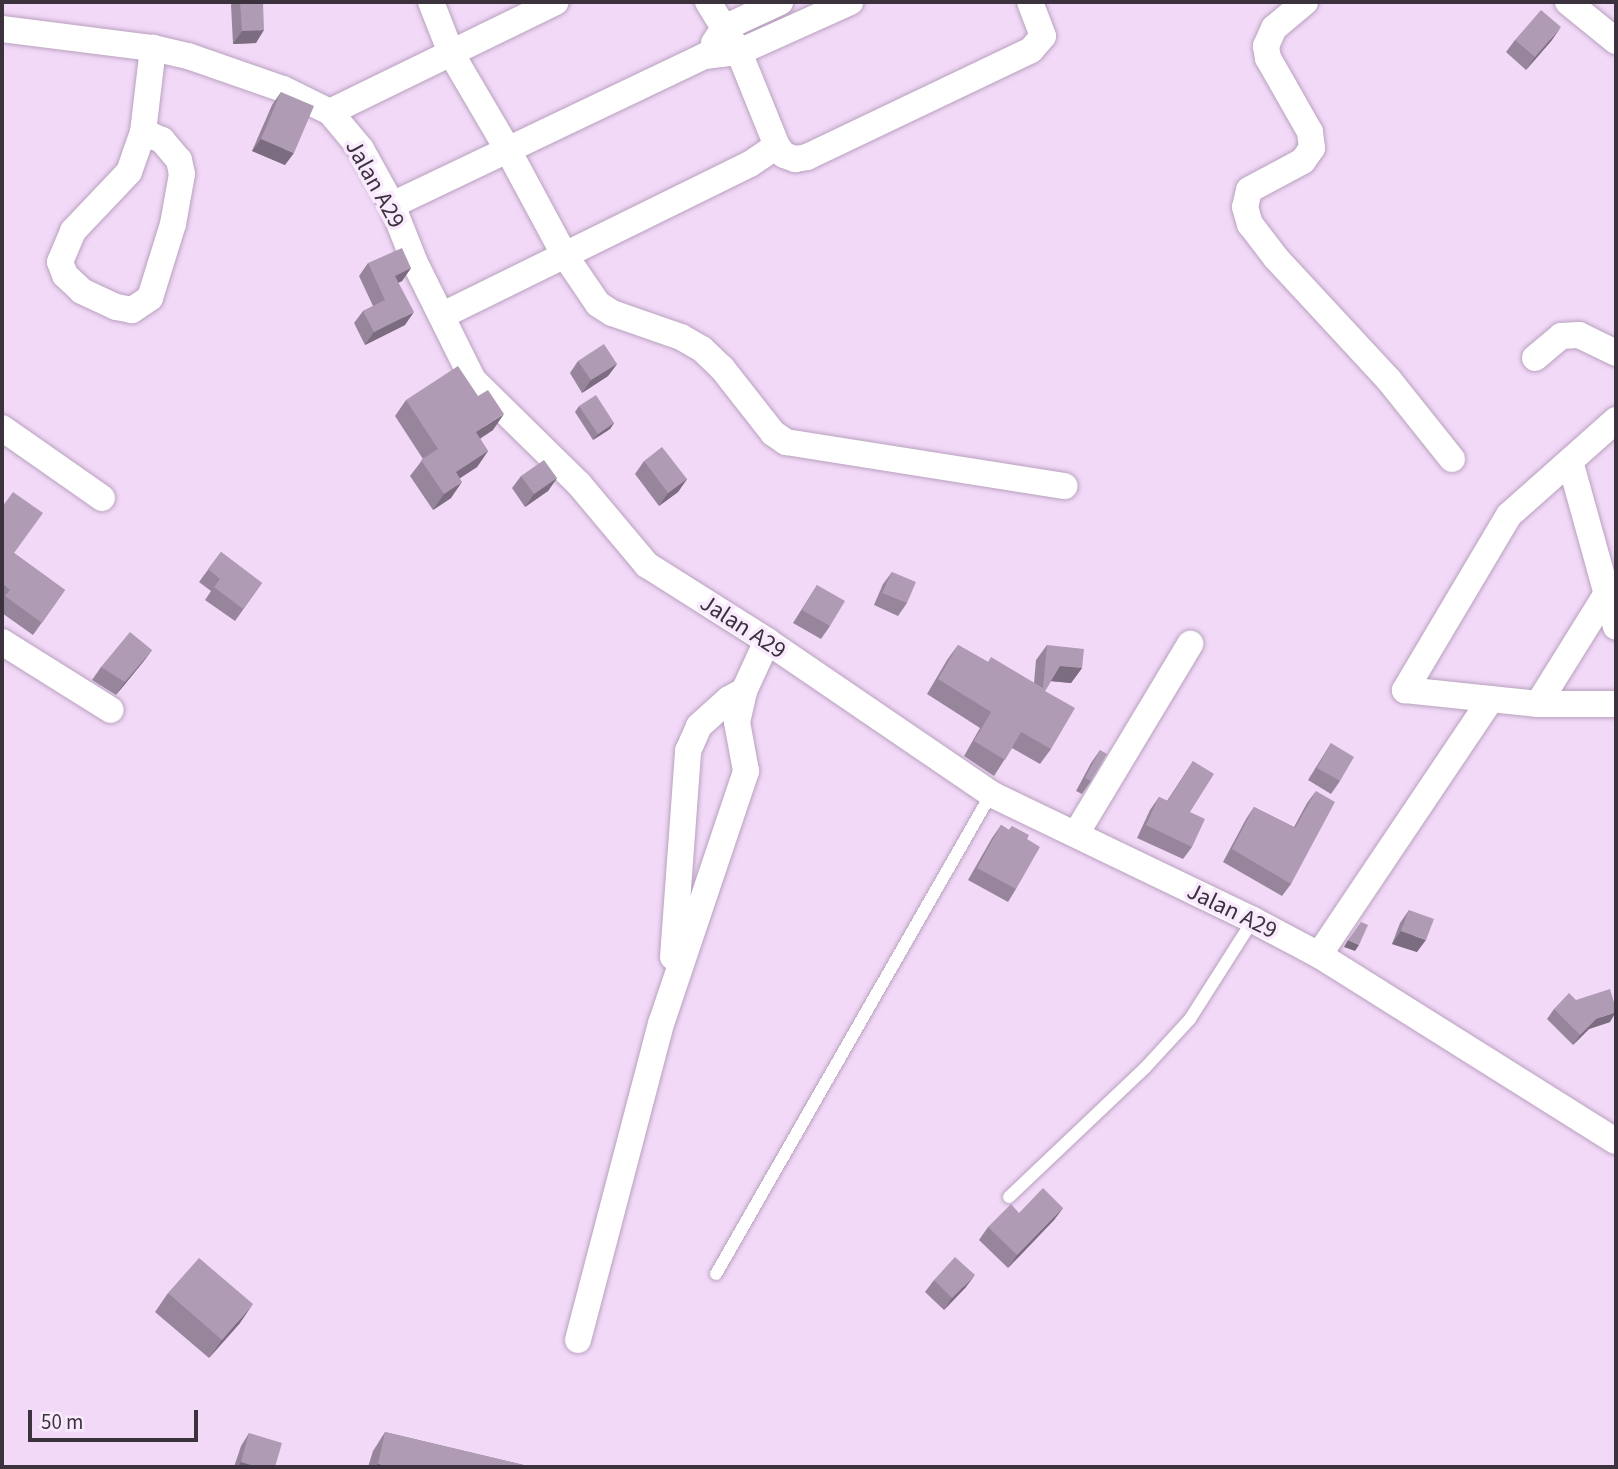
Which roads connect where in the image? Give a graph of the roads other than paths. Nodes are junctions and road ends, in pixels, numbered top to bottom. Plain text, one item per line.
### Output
1 (431, 2) edge
2 (555, 2) edge
3 (708, 2) edge
4 (780, 2) edge
5 (850, 2) edge
6 (1030, 2) edge
7 (1305, 2) edge
8 (1568, 2) edge
9 (724, 28) junction
10 (2, 29) edge
11 (1616, 41) edge
12 (153, 48) junction
13 (739, 52) junction
14 (452, 53) junction
15 (705, 56) junction
16 (330, 112) junction
17 (143, 132) junction
18 (777, 146) junction
19 (509, 152) junction
20 (392, 205) junction
21 (564, 254) junction
22 (443, 315) junction
23 (1616, 352) edge
24 (1535, 358) dead end
25 (1616, 420) edge
26 (2, 428) edge
27 (1452, 459) dead end
28 (1570, 461) junction
29 (1065, 486) dead end
30 (102, 498) dead end
31 (1607, 593) junction
32 (1616, 627) edge
33 (766, 641) junction
34 (2, 642) edge
35 (1190, 644) dead end
36 (744, 691) junction
37 (1491, 699) junction
38 (1538, 704) junction
39 (1616, 704) edge
40 (111, 710) dead end
41 (991, 794) junction
42 (1076, 834) junction
43 (1253, 920) junction
44 (1319, 955) junction
45 (671, 994) junction
46 (1616, 1141) edge
47 (1009, 1197) dead end
48 (716, 1274) dead end
49 (578, 1340) dead end

1 - 14 street
2 - 14 street
3 - 9 street
4 - 9 street
5 - 13 street
6 - 18 street
7 - 27 street
8 - 11 street
9 - 13 street
9 - 15 street
10 - 12 street, Jalan A29
12 - 16 street, Jalan A29
12 - 17 street
13 - 15 street
13 - 18 street
14 - 16 street
14 - 19 street
15 - 19 street
16 - 20 street, Jalan A29
17 - 17 street
18 - 21 street
19 - 20 street
19 - 21 street
20 - 22 street, Jalan A29
21 - 22 street
21 - 29 street
22 - 33 street, Jalan A29
23 - 24 street
25 - 28 street
26 - 30 street
28 - 31 street
28 - 37 street
31 - 32 street
31 - 38 street
33 - 36 street
33 - 41 street, Jalan A29
34 - 40 street
35 - 42 street
36 - 45 street
36 - 45 street
37 - 38 street
37 - 44 street
38 - 39 street
41 - 42 street, Jalan A29
41 - 48 lane
42 - 43 street, Jalan A29
43 - 44 street, Jalan A29
43 - 47 lane
44 - 46 street, Jalan A29
45 - 49 street

